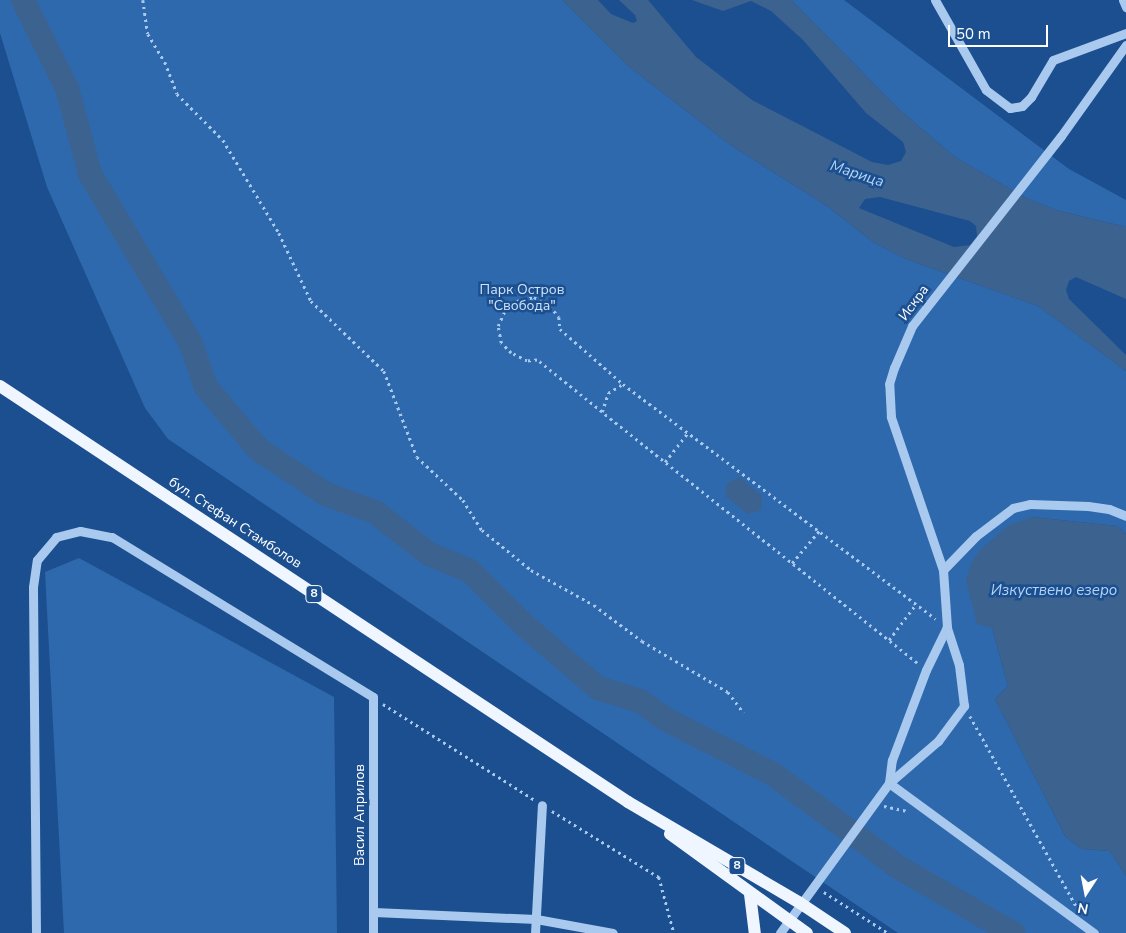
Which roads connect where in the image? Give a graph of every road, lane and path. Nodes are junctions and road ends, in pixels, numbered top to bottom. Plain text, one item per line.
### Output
1 (142, 0) edge
2 (935, 0) edge
3 (1123, 0) edge
4 (1126, 7) edge
5 (1126, 33) edge
6 (1126, 45) edge
7 (623, 384) junction
8 (0, 386) edge
9 (602, 412) junction
10 (688, 433) junction
11 (665, 462) junction
12 (1126, 516) edge
13 (819, 531) junction
14 (792, 563) junction
15 (943, 570) junction
16 (916, 604) junction
17 (947, 627) junction
18 (888, 640) junction
19 (926, 670) junction
20 (964, 706) junction
21 (744, 713) dead end
22 (889, 783) junction
23 (628, 802) junction
24 (873, 804) junction
25 (542, 805) dead end
26 (936, 818) junction
27 (813, 885) junction
28 (750, 894) junction
29 (800, 903) junction
30 (374, 912) junction
31 (536, 919) junction
32 (788, 921) junction
33 (1091, 931) edge
34 (36, 933) edge
35 (373, 933) edge
36 (535, 933) edge
37 (613, 933) edge
38 (755, 933) edge
39 (780, 933) edge
40 (807, 933) edge
41 (844, 933) edge
42 (888, 933) edge

1 - 21 path
2 - 5 street
3 - 4 street
6 - 15 street, Искра
7 - 9 path
7 - 9 path
7 - 10 path
8 - 23 main road, бул. Стефан Стамболов / 8
9 - 11 path
10 - 11 path
10 - 13 path
11 - 14 path
12 - 15 street
13 - 14 path
13 - 16 path
14 - 18 path
15 - 17 street, Искра
16 - 17 path
16 - 18 path
17 - 19 street
17 - 20 street, Искра
18 - 19 path
19 - 22 street
20 - 22 street
20 - 33 path
22 - 24 street
22 - 26 street
23 - 28 main road, бул. Стефан Стамболов / 8
23 - 29 main road, бул. Стефан Стамболов / 8
24 - 26 path
24 - 27 street
25 - 31 street
26 - 33 street
27 - 29 street
27 - 42 path
28 - 32 main road, бул. Стефан Стамболов / 8
28 - 38 main road
29 - 32 street
29 - 41 main road, бул. Стефан Стамболов / 8
30 - 31 street
30 - 34 street, Васил Априлов
30 - 35 street, Васил Априлов
31 - 36 street
31 - 37 street
32 - 39 street
32 - 40 main road, бул. Стефан Стамболов / 8

